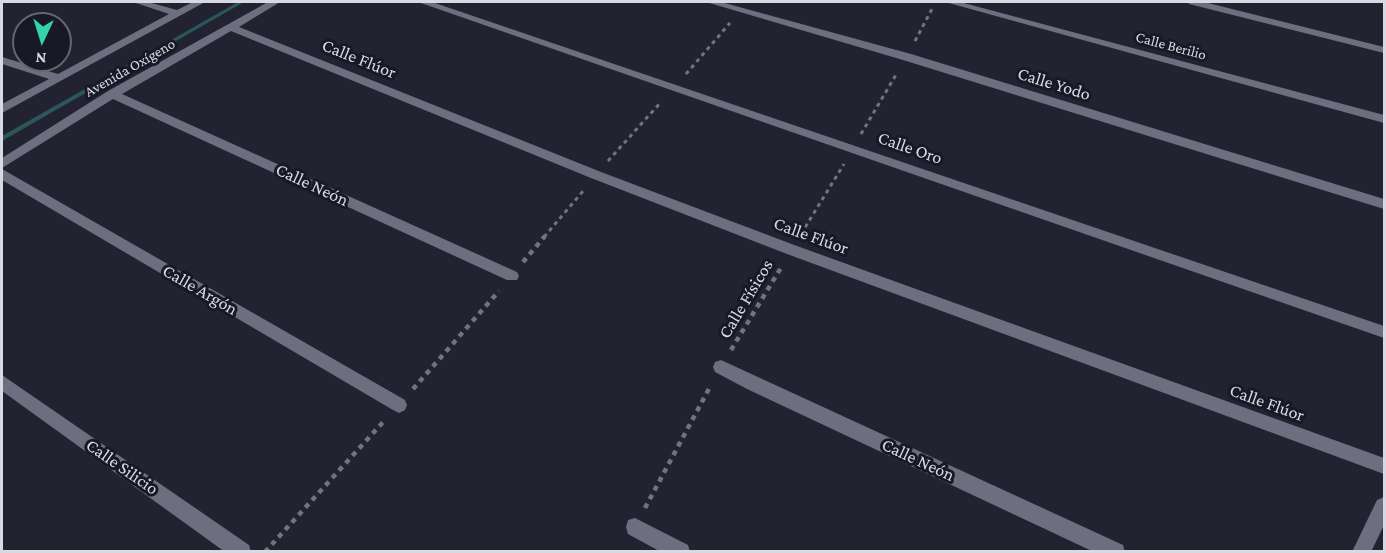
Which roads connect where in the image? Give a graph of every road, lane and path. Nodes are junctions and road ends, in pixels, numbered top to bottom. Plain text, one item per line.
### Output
1 (138, 2) edge
2 (200, 2) edge
3 (275, 2) edge
4 (423, 2) edge
5 (711, 2) edge
6 (936, 2) edge
7 (950, 2) edge
8 (1193, 2) edge
9 (177, 13) junction
10 (230, 27) junction
11 (1384, 50) edge
12 (907, 57) junction
13 (2, 60) edge
14 (57, 78) junction
15 (112, 94) junction
16 (2, 109) edge
17 (1384, 119) edge
18 (853, 148) junction
19 (2, 164) edge
20 (2, 174) edge
21 (1384, 204) edge
22 (792, 250) junction
23 (512, 276) dead end
24 (1384, 332) edge
25 (721, 367) junction
26 (2, 382) edge
27 (399, 405) dead end
28 (1384, 466) edge
29 (1384, 506) edge
30 (635, 527) joint
31 (242, 552) edge
32 (681, 552) edge
33 (1116, 552) edge
34 (1361, 552) edge

1 - 9 street
2 - 9 street, Avenida Oxígeno
3 - 10 street, Avenida Oxígeno
4 - 18 street, Calle Oro
5 - 12 street, Calle Yodo
6 - 12 path, Calle Físicos
7 - 17 street, Calle Berilio
8 - 11 street
9 - 14 street, Avenida Oxígeno
10 - 15 street, Avenida Oxígeno
10 - 22 street, Calle Flúor
12 - 18 path, Calle Físicos
12 - 21 street, Calle Yodo
13 - 14 street
14 - 16 street, Avenida Oxígeno
15 - 19 street, Avenida Oxígeno
15 - 23 street, Calle Neón
18 - 22 path, Calle Físicos
18 - 24 street, Calle Oro
20 - 27 street, Calle Argón
22 - 25 path, Calle Físicos
22 - 28 street, Calle Flúor
25 - 30 path, Calle Físicos
25 - 33 street, Calle Neón
26 - 31 street, Calle Silicio
29 - 34 street
30 - 32 street

